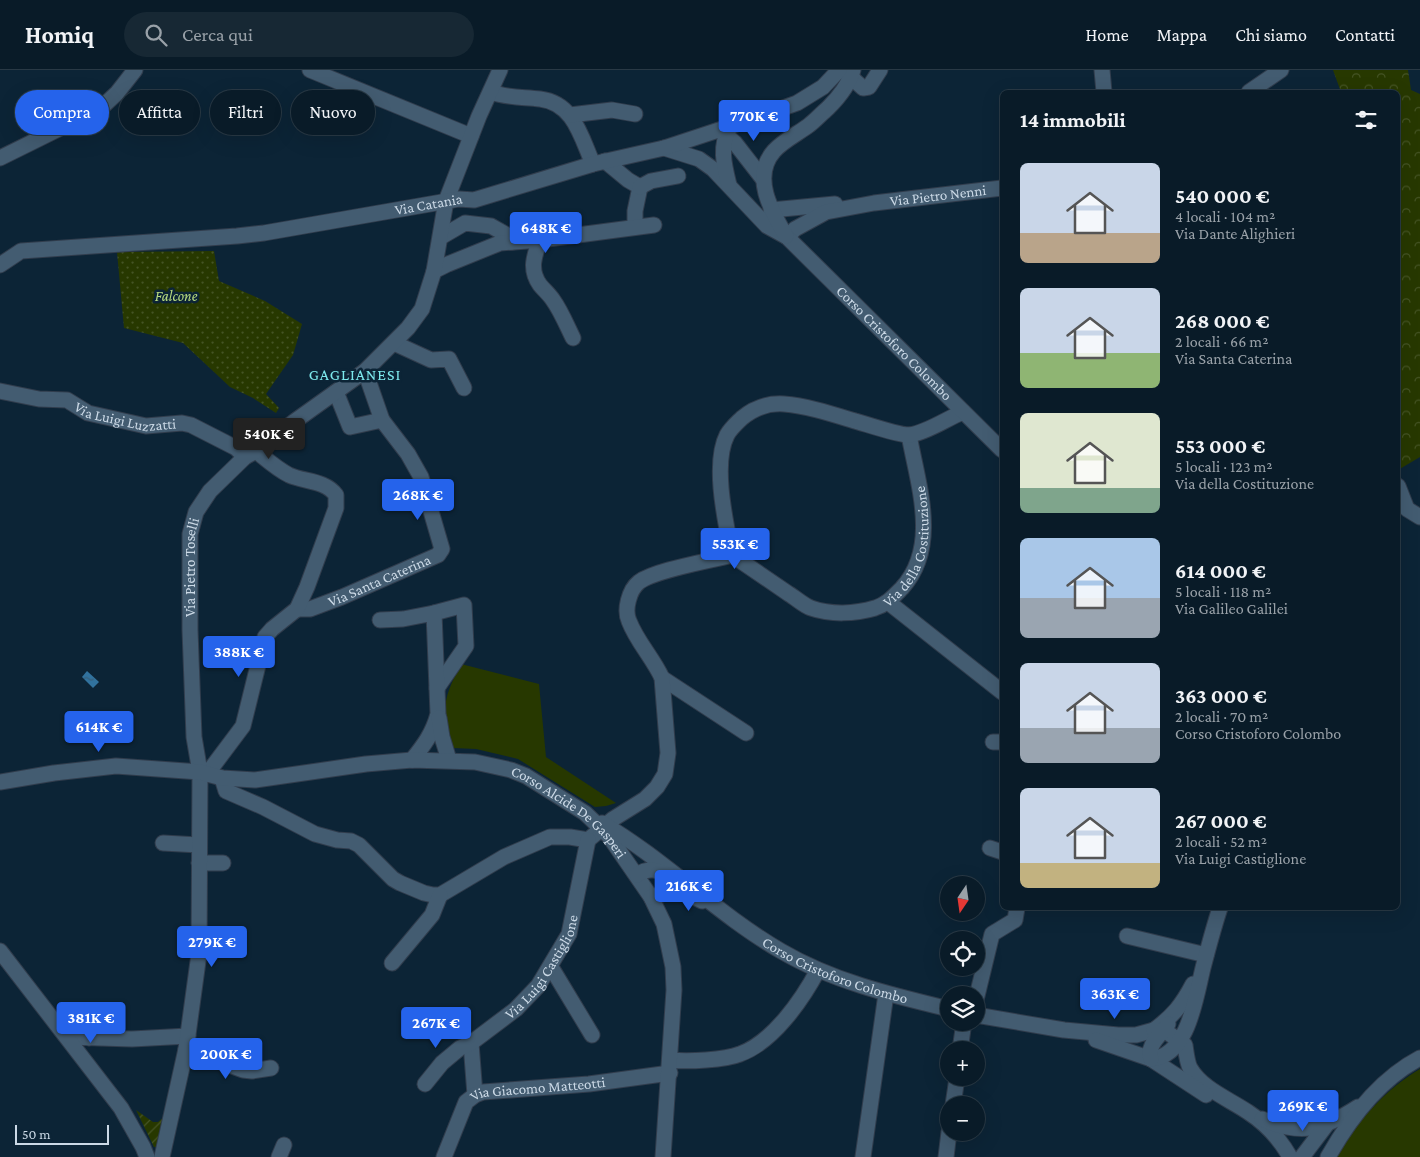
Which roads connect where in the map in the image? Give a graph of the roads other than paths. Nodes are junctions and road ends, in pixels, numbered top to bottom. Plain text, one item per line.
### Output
1 (136, 70) edge
2 (310, 70) edge
3 (500, 70) edge
4 (880, 70) edge
5 (1102, 70) edge
6 (1282, 70) edge
7 (847, 72) edge
8 (1104, 90) edge
9 (1252, 90) edge
10 (491, 92) junction
11 (635, 114) dead end
12 (570, 115) junction
13 (726, 130) junction
14 (471, 136) junction
15 (664, 148) junction
16 (0, 158) edge
17 (599, 162) junction
18 (678, 176) dead end
19 (763, 180) junction
20 (729, 184) junction
21 (640, 186) junction
22 (1000, 188) edge
23 (446, 201) junction
24 (874, 203) junction
25 (771, 210) junction
26 (654, 225) dead end
27 (635, 228) junction
28 (440, 236) junction
29 (787, 238) junction
30 (540, 240) junction
31 (512, 242) junction
32 (0, 265) edge
33 (434, 271) junction
34 (574, 338) dead end
35 (394, 343) junction
36 (365, 371) junction
37 (464, 388) dead end
38 (0, 391) edge
39 (336, 392) junction
40 (962, 412) junction
41 (382, 420) junction
42 (909, 435) junction
43 (1000, 448) edge
44 (251, 454) junction
45 (1400, 491) edge
46 (1420, 517) edge
47 (732, 555) junction
48 (888, 602) junction
49 (297, 609) junction
50 (434, 613) junction
51 (380, 620) dead end
52 (662, 678) junction
53 (437, 688) junction
54 (1000, 690) edge
55 (438, 714) junction
56 (746, 733) dead end
57 (412, 760) junction
58 (449, 760) junction
59 (203, 773) junction
60 (222, 778) junction
61 (0, 782) edge
62 (603, 827) junction
63 (588, 840) junction
64 (163, 843) dead end
65 (199, 845) junction
66 (199, 863) junction
67 (223, 863) dead end
68 (637, 875) junction
69 (689, 884) junction
70 (440, 895) junction
71 (652, 897) junction
72 (1017, 910) edge
73 (1219, 910) edge
74 (727, 915) junction
75 (1127, 936) dead end
76 (0, 951) edge
77 (1205, 960) junction
78 (392, 963) dead end
79 (551, 967) junction
80 (818, 970) junction
81 (979, 986) edge
82 (886, 994) junction
83 (940, 1007) edge
84 (90, 1014) dead end
85 (985, 1017) edge
86 (1064, 1030) junction
87 (1159, 1030) junction
88 (592, 1035) dead end
89 (68, 1037) junction
90 (89, 1038) junction
91 (187, 1042) junction
92 (471, 1043) junction
93 (1182, 1043) junction
94 (1420, 1058) edge
95 (1151, 1059) junction
96 (670, 1067) junction
97 (271, 1068) dead end
98 (425, 1084) dead end
99 (475, 1095) junction
100 (1367, 1101) junction
101 (1250, 1113) junction
102 (1328, 1124) junction
103 (1269, 1129) junction
104 (1340, 1136) junction
105 (948, 1141) edge
106 (147, 1157) edge
107 (162, 1157) edge
108 (444, 1157) edge
109 (663, 1157) edge
110 (863, 1157) edge
111 (946, 1157) edge
112 (1290, 1157) edge
113 (1302, 1157) edge
114 (1321, 1157) edge
115 (1328, 1157) edge

1 - 16 street
2 - 14 street
3 - 10 street, Via Pietro Toselli
4 - 7 street
5 - 8 street
6 - 9 street
7 - 13 street, Via Catania
7 - 19 street
10 - 12 street
10 - 14 street, Via Pietro Toselli
11 - 12 street
12 - 17 street
13 - 15 street, Via Catania
13 - 19 street
13 - 20 street
14 - 23 street, Via Pietro Toselli
15 - 17 street, Via Catania
15 - 20 street
17 - 21 street
17 - 23 street, Via Catania
18 - 21 street
19 - 25 street
20 - 29 street
21 - 27 street
22 - 24 street, Via Pietro Nenni
23 - 28 street, Via Pietro Toselli
23 - 32 street, Via Catania
24 - 25 street
24 - 29 street
25 - 29 street
26 - 27 street
27 - 30 street
28 - 31 street
28 - 33 street, Via Pietro Toselli
29 - 40 street, Corso Cristoforo Colombo
30 - 31 street
30 - 34 street
31 - 33 street
33 - 35 street, Via Pietro Toselli
35 - 36 street, Via Pietro Toselli
35 - 37 street
36 - 39 street, Via Pietro Toselli
36 - 41 street, Via Santa Caterina
38 - 44 street, Via Luigi Luzzatti
39 - 41 street
39 - 44 street, Via Pietro Toselli
40 - 42 street
40 - 43 street, Corso Cristoforo Colombo
41 - 49 street, Via Santa Caterina
42 - 47 street
42 - 48 street, Via della Costituzione
44 - 49 street, Via Luigi Luzzatti
44 - 59 street, Via Pietro Toselli
45 - 46 street
47 - 48 street, Via della Costituzione
47 - 52 street
48 - 54 street
49 - 59 street
50 - 51 street
50 - 53 street
50 - 53 street
52 - 56 street
52 - 62 street
53 - 55 street
55 - 57 street
55 - 58 street
57 - 58 street, Corso Alcide De Gasperi
57 - 60 street, Corso Alcide De Gasperi
58 - 62 street, Corso Alcide De Gasperi
59 - 60 street, Corso Alcide De Gasperi
59 - 61 street, Corso Alcide De Gasperi
59 - 65 street, Via Pietro Toselli
60 - 70 street
62 - 63 street
62 - 68 street, Corso Alcide De Gasperi
62 - 69 street
63 - 70 street
63 - 79 street, Via Luigi Castiglione
64 - 65 street
65 - 66 street, Via Pietro Toselli
66 - 67 street
66 - 91 street, Via Pietro Toselli
68 - 69 street
68 - 71 street, Corso Alcide De Gasperi
69 - 74 street
70 - 78 street
71 - 74 street
71 - 96 street, Corso Alcide De Gasperi
72 - 81 street
73 - 77 street
74 - 80 street, Corso Cristoforo Colombo
75 - 77 street
76 - 89 street
77 - 87 street
77 - 93 street
79 - 88 street
79 - 92 street, Via Luigi Castiglione
80 - 82 street, Corso Cristoforo Colombo
80 - 96 street, Via Giacomo Matteotti
82 - 83 street, Corso Cristoforo Colombo
82 - 110 street
84 - 90 street
85 - 86 street
86 - 87 street
86 - 95 street
87 - 93 street
87 - 95 street
89 - 90 street
89 - 106 street
90 - 91 street
91 - 97 street
91 - 107 street, Via Pietro Toselli
92 - 98 street, Via Luigi Castiglione
92 - 99 street
93 - 95 street
93 - 101 street
94 - 100 street
95 - 103 street
96 - 99 street, Via Giacomo Matteotti
96 - 109 street, Corso Alcide De Gasperi
99 - 108 street, Via Giacomo Matteotti
100 - 102 street
100 - 104 street
101 - 102 street
101 - 103 street
102 - 113 street
103 - 112 street
104 - 114 street
104 - 115 street
105 - 111 street

